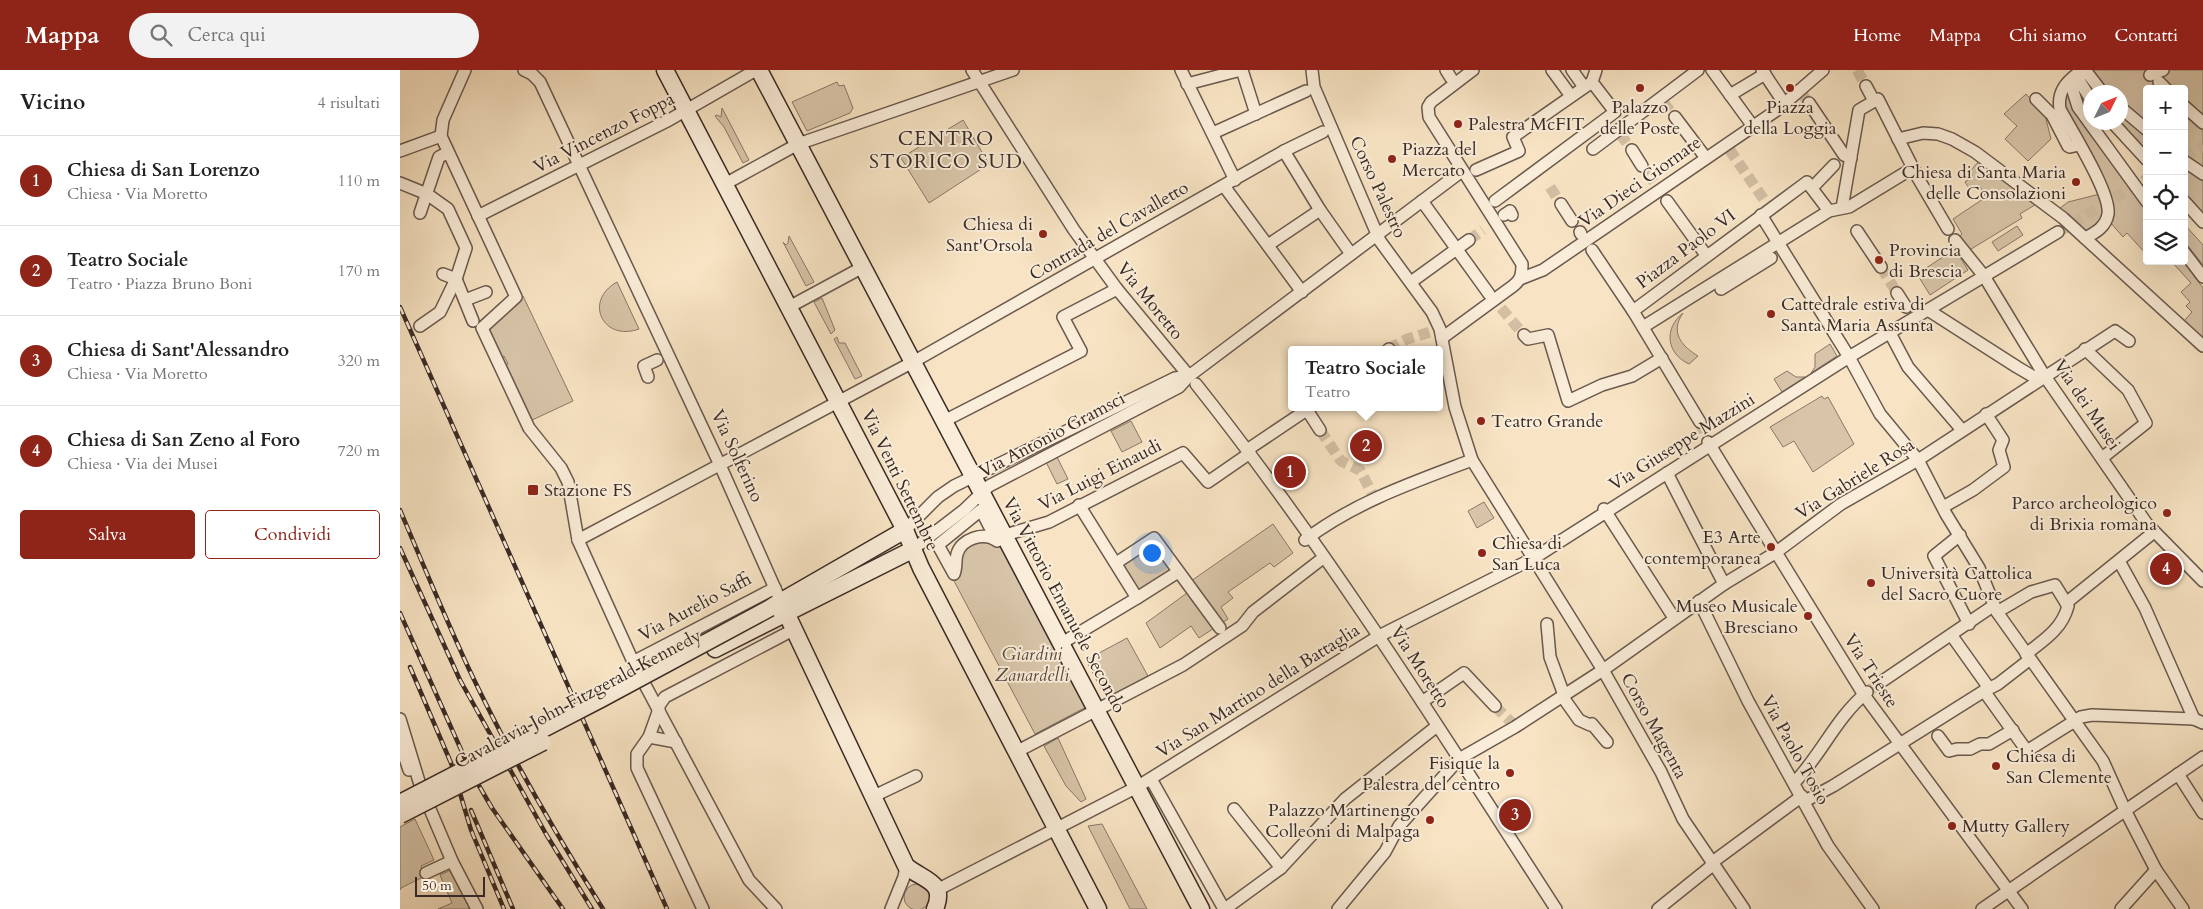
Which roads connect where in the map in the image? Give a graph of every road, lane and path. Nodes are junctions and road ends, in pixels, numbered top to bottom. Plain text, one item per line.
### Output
1 (465, 70) edge
2 (524, 70) edge
3 (665, 70) edge
4 (757, 70) edge
5 (972, 70) edge
6 (1013, 70) edge
7 (1181, 70) edge
8 (1242, 70) edge
9 (1312, 70) edge
10 (1473, 70) edge
11 (1552, 70) edge
12 (1572, 70) edge
13 (1596, 70) edge
14 (1698, 70) edge
15 (1712, 70) edge
16 (2163, 70) edge
17 (2082, 71) edge
18 (1763, 72) edge
19 (1818, 72) edge
20 (980, 80) junction
21 (2158, 82) edge
22 (1187, 84) junction
23 (1588, 84) junction
24 (2095, 85) edge
25 (1866, 86) tunnel mouth
26 (2083, 87) edge
27 (1306, 91) dead end
28 (1730, 95) junction
29 (1571, 96) junction
30 (1804, 97) junction
31 (2036, 99) dead end
32 (1876, 100) junction
33 (1780, 106) junction
34 (2188, 109) edge
35 (686, 111) junction
36 (1256, 114) junction
37 (2128, 115) edge
38 (1674, 117) tunnel mouth
39 (2203, 122) edge
40 (1752, 125) junction
41 (2143, 127) edge
42 (2119, 130) edge
43 (1323, 132) dead end
44 (1212, 134) junction
45 (442, 136) junction
46 (1898, 139) junction
47 (798, 144) junction
48 (2079, 145) junction
49 (1593, 149) dead end
50 (1632, 150) tunnel mouth
51 (400, 151) edge
52 (1284, 151) junction
53 (443, 155) dead end
54 (1846, 156) junction
55 (2143, 156) edge
56 (1706, 158) junction
57 (2188, 164) edge
58 (1834, 165) dead end
59 (580, 166) junction
60 (1642, 166) tunnel mouth
61 (1913, 168) junction
62 (1462, 170) junction
63 (1476, 170) dead end
64 (2203, 174) edge
65 (1235, 180) junction
66 (400, 183) edge
67 (725, 184) junction
68 (1224, 186) junction
69 (1812, 188) junction
70 (1660, 192) junction
71 (426, 194) junction
72 (2143, 196) edge
73 (1422, 201) junction
74 (1495, 201) dead end
75 (1561, 204) tunnel mouth
76 (2188, 205) edge
77 (1766, 209) junction
78 (1320, 210) junction
79 (1846, 210) junction
80 (1829, 211) junction
81 (420, 213) dead end
82 (467, 221) junction
83 (1572, 221) dead end
84 (2203, 222) edge
85 (1948, 229) dead end
86 (1857, 231) dead end
87 (2058, 232) tunnel mouth
88 (1377, 235) junction
89 (2085, 238) junction
90 (1469, 240) tunnel mouth
91 (1955, 240) dead end
92 (1268, 245) junction
93 (1456, 249) junction
94 (1592, 250) dead end
95 (1776, 252) junction
96 (1351, 254) junction
97 (1706, 255) junction
98 (2188, 257) edge
99 (1095, 260) junction
100 (863, 267) junction
101 (1881, 267) tunnel mouth
102 (1748, 271) junction
103 (442, 274) dead end
104 (1984, 276) junction
105 (2203, 277) edge
106 (456, 279) junction
107 (1520, 279) junction
108 (1410, 282) junction
109 (1117, 289) junction
110 (1706, 290) junction
111 (486, 292) dead end
112 (1302, 292) junction
113 (1897, 293) tunnel mouth
114 (1489, 294) dead end
115 (465, 300) junction
116 (789, 307) junction
117 (1906, 307) dead end
118 (1928, 310) junction
119 (1633, 311) junction
120 (473, 321) dead end
121 (420, 326) dead end
122 (1643, 327) junction
123 (1890, 332) junction
124 (1437, 333) junction
125 (1524, 334) dead end
126 (2129, 341) dead end
127 (1440, 346) edge
128 (2203, 346) edge
129 (2085, 349) junction
130 (1849, 357) junction
131 (1443, 358) edge
132 (1662, 358) junction
133 (657, 360) dead end
134 (913, 362) junction
135 (2044, 375) junction
136 (648, 377) dead end
137 (1192, 380) junction
138 (839, 403) junction
139 (1305, 411) edge
140 (1307, 411) edge
141 (1986, 414) junction
142 (944, 420) junction
143 (1700, 422) tunnel mouth
144 (1320, 430) tunnel mouth
145 (1962, 430) junction
146 (1709, 444) junction
147 (1248, 451) junction
148 (2102, 458) junction
149 (1472, 460) junction
150 (1918, 460) junction
151 (720, 465) junction
152 (1667, 473) junction
153 (973, 475) junction
154 (982, 491) junction
155 (1079, 506) junction
156 (1943, 507) junction
157 (1604, 510) junction
158 (905, 530) junction
159 (2154, 532) junction
160 (1005, 535) junction
161 (1960, 535) junction
162 (1307, 538) junction
163 (578, 540) junction
164 (938, 545) joint
165 (912, 550) junction
166 (1775, 552) junction
167 (1323, 558) junction
168 (1534, 558) junction
169 (2119, 560) junction
170 (1116, 563) junction
171 (921, 568) junction
172 (1178, 572) junction
173 (858, 578) junction
174 (2203, 581) edge
175 (1724, 584) junction
176 (1137, 598) junction
177 (1699, 601) junction
178 (2066, 603) junction
179 (777, 606) junction
180 (1995, 609) junction
181 (1674, 618) junction
182 (1547, 624) dead end
183 (1969, 624) junction
184 (1220, 628) dead end
185 (793, 630) junction
186 (1379, 636) junction
187 (1952, 636) junction
188 (1062, 643) junction
189 (2028, 657) junction
190 (633, 662) junction
191 (1603, 670) junction
192 (1884, 680) tunnel mouth
193 (1986, 690) junction
194 (1865, 694) junction
195 (1563, 696) junction
196 (1422, 702) junction
197 (1495, 706) tunnel mouth
198 (658, 708) junction
199 (1097, 710) junction
200 (400, 718) edge
201 (2079, 719) junction
202 (2198, 721) edge
203 (1437, 726) junction
204 (1934, 729) junction
205 (2013, 730) junction
206 (402, 737) edge
207 (650, 737) junction
208 (676, 742) junction
209 (1607, 742) dead end
210 (1900, 744) junction
211 (1016, 752) junction
212 (2203, 757) edge
213 (1459, 759) junction
214 (2178, 774) junction
215 (916, 776) dead end
216 (1144, 783) junction
217 (1794, 783) junction
218 (872, 797) junction
219 (1803, 799) junction
220 (400, 803) edge
221 (1234, 809) dead end
222 (2125, 810) junction
223 (2203, 813) edge
224 (400, 815) edge
225 (1056, 828) junction
226 (452, 861) junction
227 (1712, 864) junction
228 (906, 866) junction
229 (1281, 868) junction
230 (2156, 870) junction
231 (426, 873) dead end
232 (938, 890) junction
233 (2009, 890) junction
234 (477, 909) edge
235 (703, 909) edge
236 (776, 909) edge
237 (891, 909) edge
238 (935, 909) edge
239 (1098, 909) edge
240 (1200, 909) edge
241 (1224, 909) edge
242 (1338, 909) edge
243 (1556, 909) edge
244 (1658, 909) edge
245 (1744, 909) edge
246 (1873, 909) edge
247 (1982, 909) edge
248 (2022, 909) edge
249 (2121, 909) edge
250 (2182, 909) edge

1 - 45 street
2 - 59 street, Via Solferino
3 - 35 main road, Via Venti Settembre
4 - 35 street, Via Vincenzo Foppa
4 - 47 main road, Via Vittorio Emanuele Secondo
5 - 20 street, Via Moretto
6 - 20 street
7 - 22 street
8 - 22 street
8 - 36 street
9 - 88 street, Corso Palestro
10 - 62 street
11 - 29 street
12 - 23 street
13 - 23 street
14 - 49 street
15 - 28 street
16 - 21 street
17 - 24 street
17 - 26 street
17 - 48 street
17 - 72 street
18 - 28 street
18 - 33 street
19 - 30 street
20 - 47 street
20 - 99 street, Via Moretto
22 - 44 street
23 - 29 street
23 - 74 street
25 - 32 street
27 - 36 street
28 - 40 street
29 - 63 street
30 - 33 street
30 - 54 street
31 - 48 street
32 - 46 street
32 - 54 street
33 - 40 street, Via Dieci Giornate
34 - 39 street
35 - 59 street, Via Vincenzo Foppa
35 - 67 main road, Via Venti Settembre
36 - 44 street
37 - 41 street
38 - 56 street
40 - 56 street, Via Dieci Giornate
42 - 55 street
43 - 52 street, Contrada del Cavalletto
44 - 65 street
45 - 51 street
45 - 82 street
46 - 61 street
46 - 89 street
47 - 67 street
47 - 100 main road, Via Vittorio Emanuele Secondo
48 - 89 street
50 - 60 street
52 - 65 street, Contrada del Cavalletto
52 - 78 street
53 - 71 street
54 - 79 street
56 - 70 street, Via Dieci Giornate
57 - 64 street
58 - 69 street
59 - 82 street, Via Vincenzo Foppa
59 - 151 street, Via Solferino
61 - 79 street
61 - 85 street
62 - 73 street
62 - 107 street
65 - 68 street, Contrada del Cavalletto
66 - 71 street
67 - 116 main road, Via Venti Settembre
68 - 92 street
68 - 99 street, Contrada del Cavalletto
69 - 77 street, Piazza Paolo VI
69 - 80 street
70 - 97 street
70 - 107 street, Via Dieci Giornate
71 - 81 street
71 - 82 street
73 - 88 street
73 - 93 street
75 - 83 street
76 - 84 street
77 - 95 street, Piazza Paolo VI
77 - 97 street, Piazza Paolo VI
78 - 92 street
78 - 96 street
79 - 80 street
80 - 95 street
82 - 106 street
82 - 163 street
86 - 101 street
87 - 104 street, Via Giuseppe Mazzini
88 - 96 street, Via Antonio Gramsci
88 - 108 street, Corso Palestro
89 - 128 street
90 - 93 street
91 - 104 street, Via dei Musei
92 - 112 street
93 - 108 street
93 - 114 street
94 - 119 street
95 - 102 street
95 - 102 street
95 - 130 street, Piazza Paolo VI
96 - 112 street, Via Antonio Gramsci
97 - 119 street, Piazza Paolo VI
98 - 105 street
99 - 109 street, Via Moretto
99 - 134 street, Contrada del Cavalletto
100 - 116 street
100 - 134 main road, Via Vittorio Emanuele Secondo
102 - 110 street
102 - 110 street
103 - 106 street
104 - 118 street, Via Giuseppe Mazzini
104 - 135 street, Via dei Musei
106 - 115 street
106 - 121 street
107 - 124 street, Via Dieci Giornate
108 - 124 street, Corso Palestro
109 - 137 street, Via Moretto
109 - 142 street
110 - 122 street
111 - 115 street
112 - 137 street, Via Antonio Gramsci
113 - 117 street
115 - 120 street
116 - 138 main road, Via Venti Settembre
118 - 123 street, Via Giuseppe Mazzini
118 - 135 street
119 - 122 street, Piazza Paolo VI
122 - 132 street
123 - 130 street, Via Giuseppe Mazzini
123 - 145 street
124 - 127 street, Corso Palestro
125 - 132 street
126 - 129 street, Via Gabriele Rosa
129 - 135 street, Via Gabriele Rosa
129 - 148 street
130 - 146 street, Via Giuseppe Mazzini
130 - 150 street, Piazza Paolo VI
131 - 149 street, Corso Palestro
132 - 143 street
133 - 136 street
134 - 138 street, Contrada del Cavalletto
134 - 142 main road, Via Vittorio Emanuele Secondo
135 - 141 street, Via Gabriele Rosa
135 - 148 street, Via dei Musei
137 - 147 street, Via Moretto
137 - 153 street, Via Antonio Gramsci
137 - 154 street, Via Antonio Gramsci
138 - 151 street, Contrada del Cavalletto
138 - 158 main road, Via Venti Settembre
139 - 147 street
140 - 144 street
141 - 145 street, Via Gabriele Rosa
141 - 156 street
142 - 153 main road, Via Vittorio Emanuele Secondo
145 - 150 street, Via Gabriele Rosa
146 - 152 street, Via Giuseppe Mazzini
146 - 166 street, Via Trieste
147 - 155 street, Via Luigi Einaudi
147 - 162 street, Via Moretto
148 - 159 street, Via dei Musei
149 - 162 street
149 - 168 street, Corso Magenta
150 - 156 street, Piazza Paolo VI
150 - 166 street, Via Gabriele Rosa
151 - 163 street, Contrada del Cavalletto
151 - 179 street, Via Solferino
152 - 157 street, Via Giuseppe Mazzini
152 - 175 street
153 - 154 main road, Via Vittorio Emanuele Secondo
153 - 158 street, Via Antonio Gramsci
154 - 160 main road, Via Vittorio Emanuele Secondo
154 - 165 street, Via Antonio Gramsci
155 - 160 street, Via Luigi Einaudi
155 - 170 street
156 - 161 street, Piazza Paolo VI
157 - 168 street, Via Giuseppe Mazzini
157 - 181 street
158 - 165 main road, Via Venti Settembre
158 - 179 main road, Via Aurelio Saffi
159 - 169 street
159 - 174 street, Via dei Musei
160 - 188 main road, Via Vittorio Emanuele Secondo
161 - 180 street, Piazza Paolo VI
161 - 183 street
162 - 167 street, Via Moretto
163 - 190 street
164 - 164 street
165 - 171 main road, Via Venti Settembre
165 - 173 main road, Via Aurelio Saffi
166 - 175 street, Via Gabriele Rosa
166 - 194 street, Via Trieste
167 - 186 street, Via Moretto
167 - 199 street
168 - 186 street, Via San Martino della Battaglia
168 - 191 street, Corso Magenta
169 - 178 street
169 - 202 street
170 - 172 street
170 - 176 street
171 - 173 main road, Via Aurelio Saffi
171 - 211 main road, Via Venti Settembre
172 - 176 street
172 - 184 street
173 - 179 main road, Via Aurelio Saffi
175 - 177 street, Via Gabriele Rosa
176 - 188 street
177 - 181 street, Via Gabriele Rosa
177 - 217 street, Via Paolo Tosio
178 - 180 street
178 - 189 street
179 - 185 main road, Via Solferino
179 - 190 street, Via Aurelio Saffi
179 - 220 main road, Cavalcavia John Fitzgerald Kennedy, bridge
179 - 224 main road, Cavalcavia John Fitzgerald Kennedy, bridge
180 - 183 street
180 - 189 street, Piazza Paolo VI
181 - 191 street, Via Gabriele Rosa
182 - 195 street
183 - 187 street
185 - 198 street
185 - 218 main road, Via Solferino
186 - 196 street, Via Moretto
186 - 216 street, Via San Martino della Battaglia
187 - 192 street
187 - 193 street
188 - 199 main road, Via Vittorio Emanuele Secondo
189 - 193 street
189 - 201 street, Piazza Paolo VI
190 - 198 street
191 - 195 street, Via Gabriele Rosa
191 - 227 street, Corso Magenta
193 - 204 street
193 - 205 street
194 - 210 street, Via Trieste
194 - 217 street
195 - 209 street
195 - 213 street, Via Gabriele Rosa
196 - 197 street
196 - 203 street, Via Moretto
198 - 207 street
198 - 208 street
199 - 211 street
199 - 216 main road, Via Vittorio Emanuele Secondo
200 - 206 street
201 - 202 street
201 - 205 street
201 - 222 street, Piazza Paolo VI
203 - 213 street, Via Moretto
203 - 229 street
204 - 205 street
204 - 210 street
206 - 226 street
207 - 208 street
207 - 235 street
208 - 236 street
210 - 219 street
210 - 233 street, Via Trieste
211 - 225 main road, Via Venti Settembre
212 - 214 street
213 - 242 street, Via Gabriele Rosa
213 - 243 street, Via Moretto
214 - 222 street
214 - 223 street
215 - 218 street
216 - 225 street, Via San Martino della Battaglia
216 - 240 main road, Via Vittorio Emanuele Secondo
216 - 241 street, Via Vittorio Emanuele Secondo
217 - 219 street, Via Paolo Tosio
218 - 228 main road, Via Solferino
219 - 227 street
219 - 246 street, Via Paolo Tosio
221 - 229 street
222 - 230 street, Piazza Paolo VI
222 - 233 street
225 - 232 street, Via San Martino della Battaglia
225 - 239 main road, Via Venti Settembre
226 - 231 street
226 - 234 street
227 - 244 street
227 - 245 street, Corso Magenta
228 - 232 main road
228 - 237 street
229 - 241 street
230 - 249 street
230 - 250 street, Piazza Paolo VI
232 - 238 main road
233 - 247 street
233 - 248 street, Via Trieste

